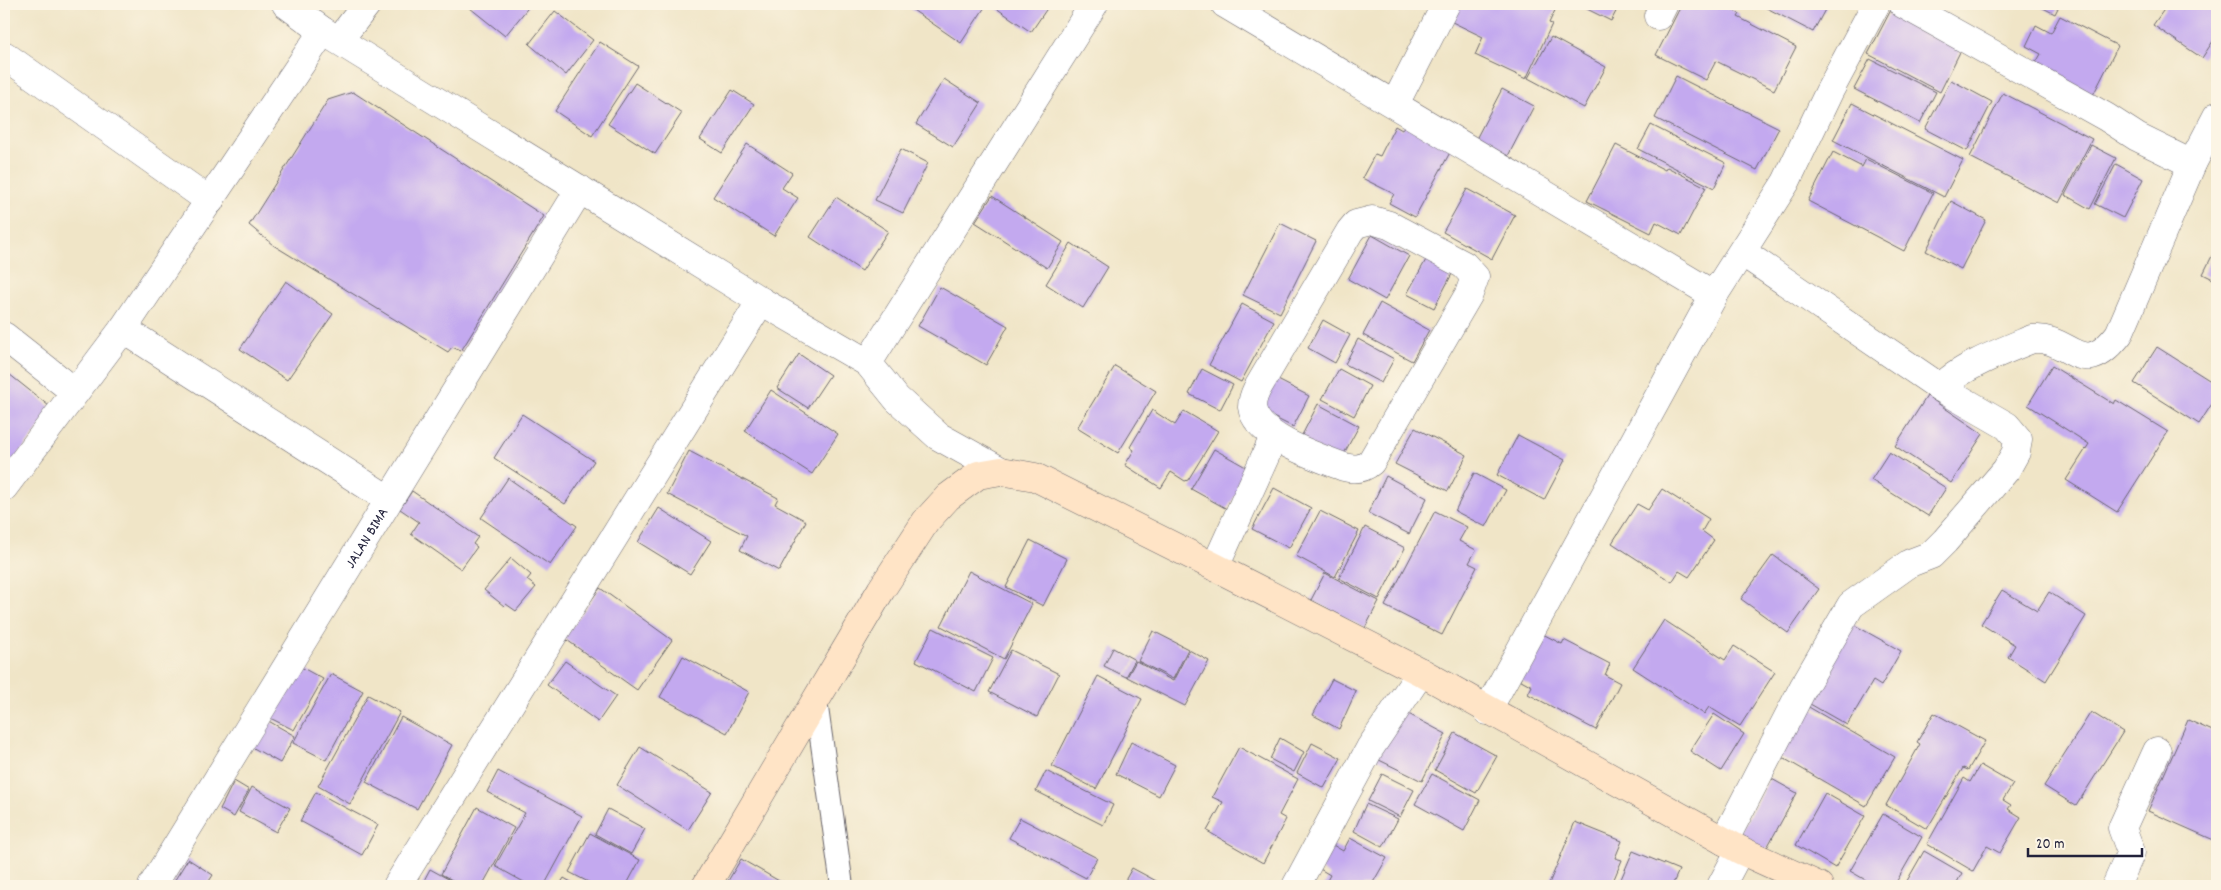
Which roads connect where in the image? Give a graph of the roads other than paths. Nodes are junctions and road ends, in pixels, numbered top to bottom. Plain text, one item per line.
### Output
1 (286, 4) edge
2 (367, 4) edge
3 (1094, 4) edge
4 (1224, 4) edge
5 (1446, 4) edge
6 (1876, 4) edge
7 (1903, 4) edge
8 (331, 36) junction
9 (4, 55) edge
10 (1395, 104) junction
11 (2217, 116) edge
12 (2192, 164) junction
13 (580, 189) junction
14 (210, 201) junction
15 (1742, 252) junction
16 (1714, 295) junction
17 (761, 301) junction
18 (123, 329) junction
19 (4, 336) edge
20 (868, 363) junction
21 (1942, 388) junction
22 (75, 392) junction
23 (1274, 437) junction
24 (1001, 471) junction
25 (4, 487) edge
26 (388, 499) junction
27 (1215, 567) junction
28 (1421, 672) junction
29 (816, 701) junction
30 (1487, 711) junction
31 (2157, 751) dead end
32 (1732, 846) junction
33 (152, 886) edge
34 (397, 886) edge
35 (706, 886) edge
36 (842, 886) edge
37 (1296, 886) edge
38 (1721, 886) edge
39 (1819, 886) edge
40 (2116, 886) edge

1 - 8 street
2 - 8 street
3 - 20 street
4 - 10 street
5 - 10 street
6 - 15 street
7 - 12 street
8 - 13 street
8 - 14 street
9 - 14 street
10 - 16 street
11 - 12 street
12 - 21 street
13 - 17 street
13 - 26 street, JALAN BIMA
14 - 18 street
15 - 16 street
15 - 21 street
16 - 30 street
17 - 20 street
17 - 34 street
18 - 22 street
18 - 26 street
19 - 22 street
20 - 24 street
21 - 32 street
22 - 25 street
23 - 23 street
23 - 27 street
24 - 27 main road
24 - 29 main road
26 - 33 street, JALAN BIMA
27 - 28 main road
28 - 30 main road
28 - 37 street
29 - 35 main road
29 - 36 lane
30 - 32 main road
31 - 40 street
32 - 38 street
32 - 39 main road

